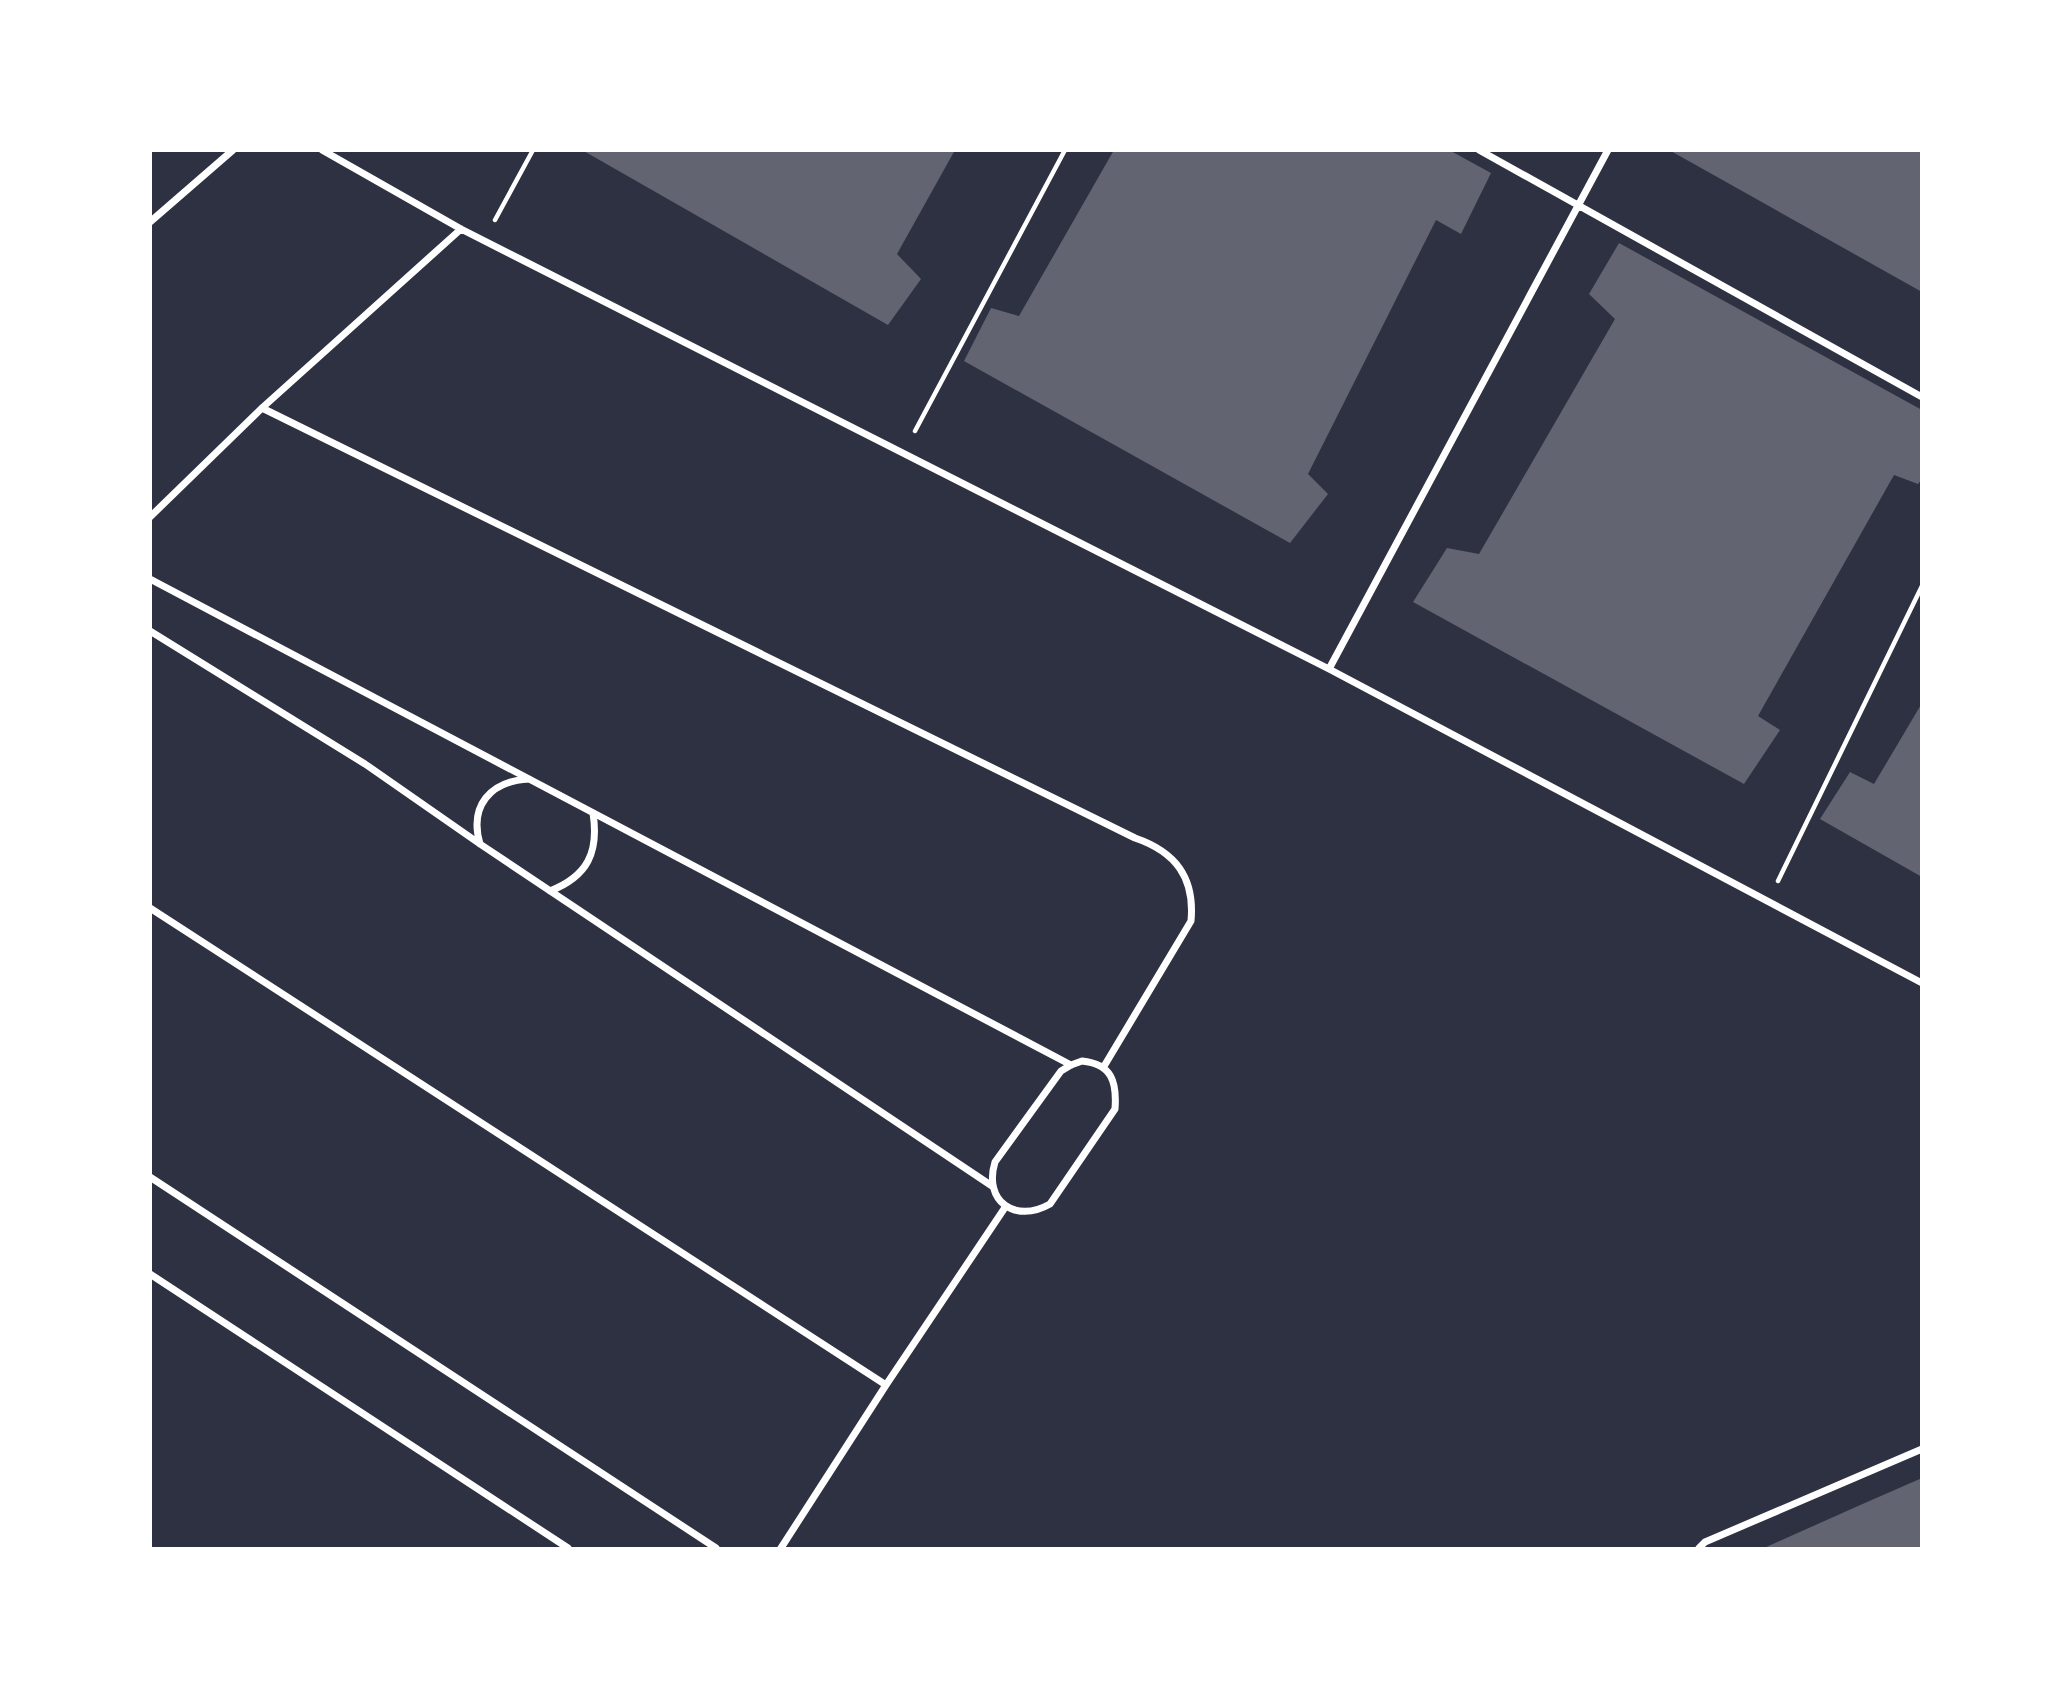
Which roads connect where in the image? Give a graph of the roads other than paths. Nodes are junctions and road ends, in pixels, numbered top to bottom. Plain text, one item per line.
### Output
1 (233, 150) edge
2 (322, 150) edge
3 (1479, 150) edge
4 (1608, 150) edge
5 (1578, 206) junction
6 (150, 222) edge
7 (461, 229) junction
8 (1922, 397) edge
9 (262, 408) junction
10 (150, 517) edge
11 (150, 579) edge
12 (150, 631) edge
13 (1329, 669) junction
14 (529, 779) junction
15 (593, 813) junction
16 (480, 844) junction
17 (550, 891) junction
18 (150, 908) edge
19 (1922, 983) edge
20 (1071, 1065) junction
21 (1104, 1068) junction
22 (150, 1177) edge
23 (992, 1186) junction
24 (1006, 1206) junction
25 (150, 1273) edge
26 (886, 1385) junction
27 (1922, 1449) edge
28 (568, 1549) edge
29 (716, 1549) edge
30 (781, 1549) edge
31 (1699, 1549) edge

1 - 6 street
2 - 7 street
3 - 5 street
4 - 5 street
5 - 8 street
5 - 13 street
7 - 9 street
7 - 13 street
9 - 10 street
9 - 21 street
11 - 14 street
12 - 16 street
13 - 19 street
14 - 15 street
14 - 16 street
15 - 17 street
15 - 20 street
16 - 17 street
17 - 23 street
18 - 26 street
20 - 21 street
20 - 23 street
21 - 24 street
22 - 29 street
23 - 24 street
24 - 26 street
25 - 28 street
26 - 30 street
27 - 31 street

